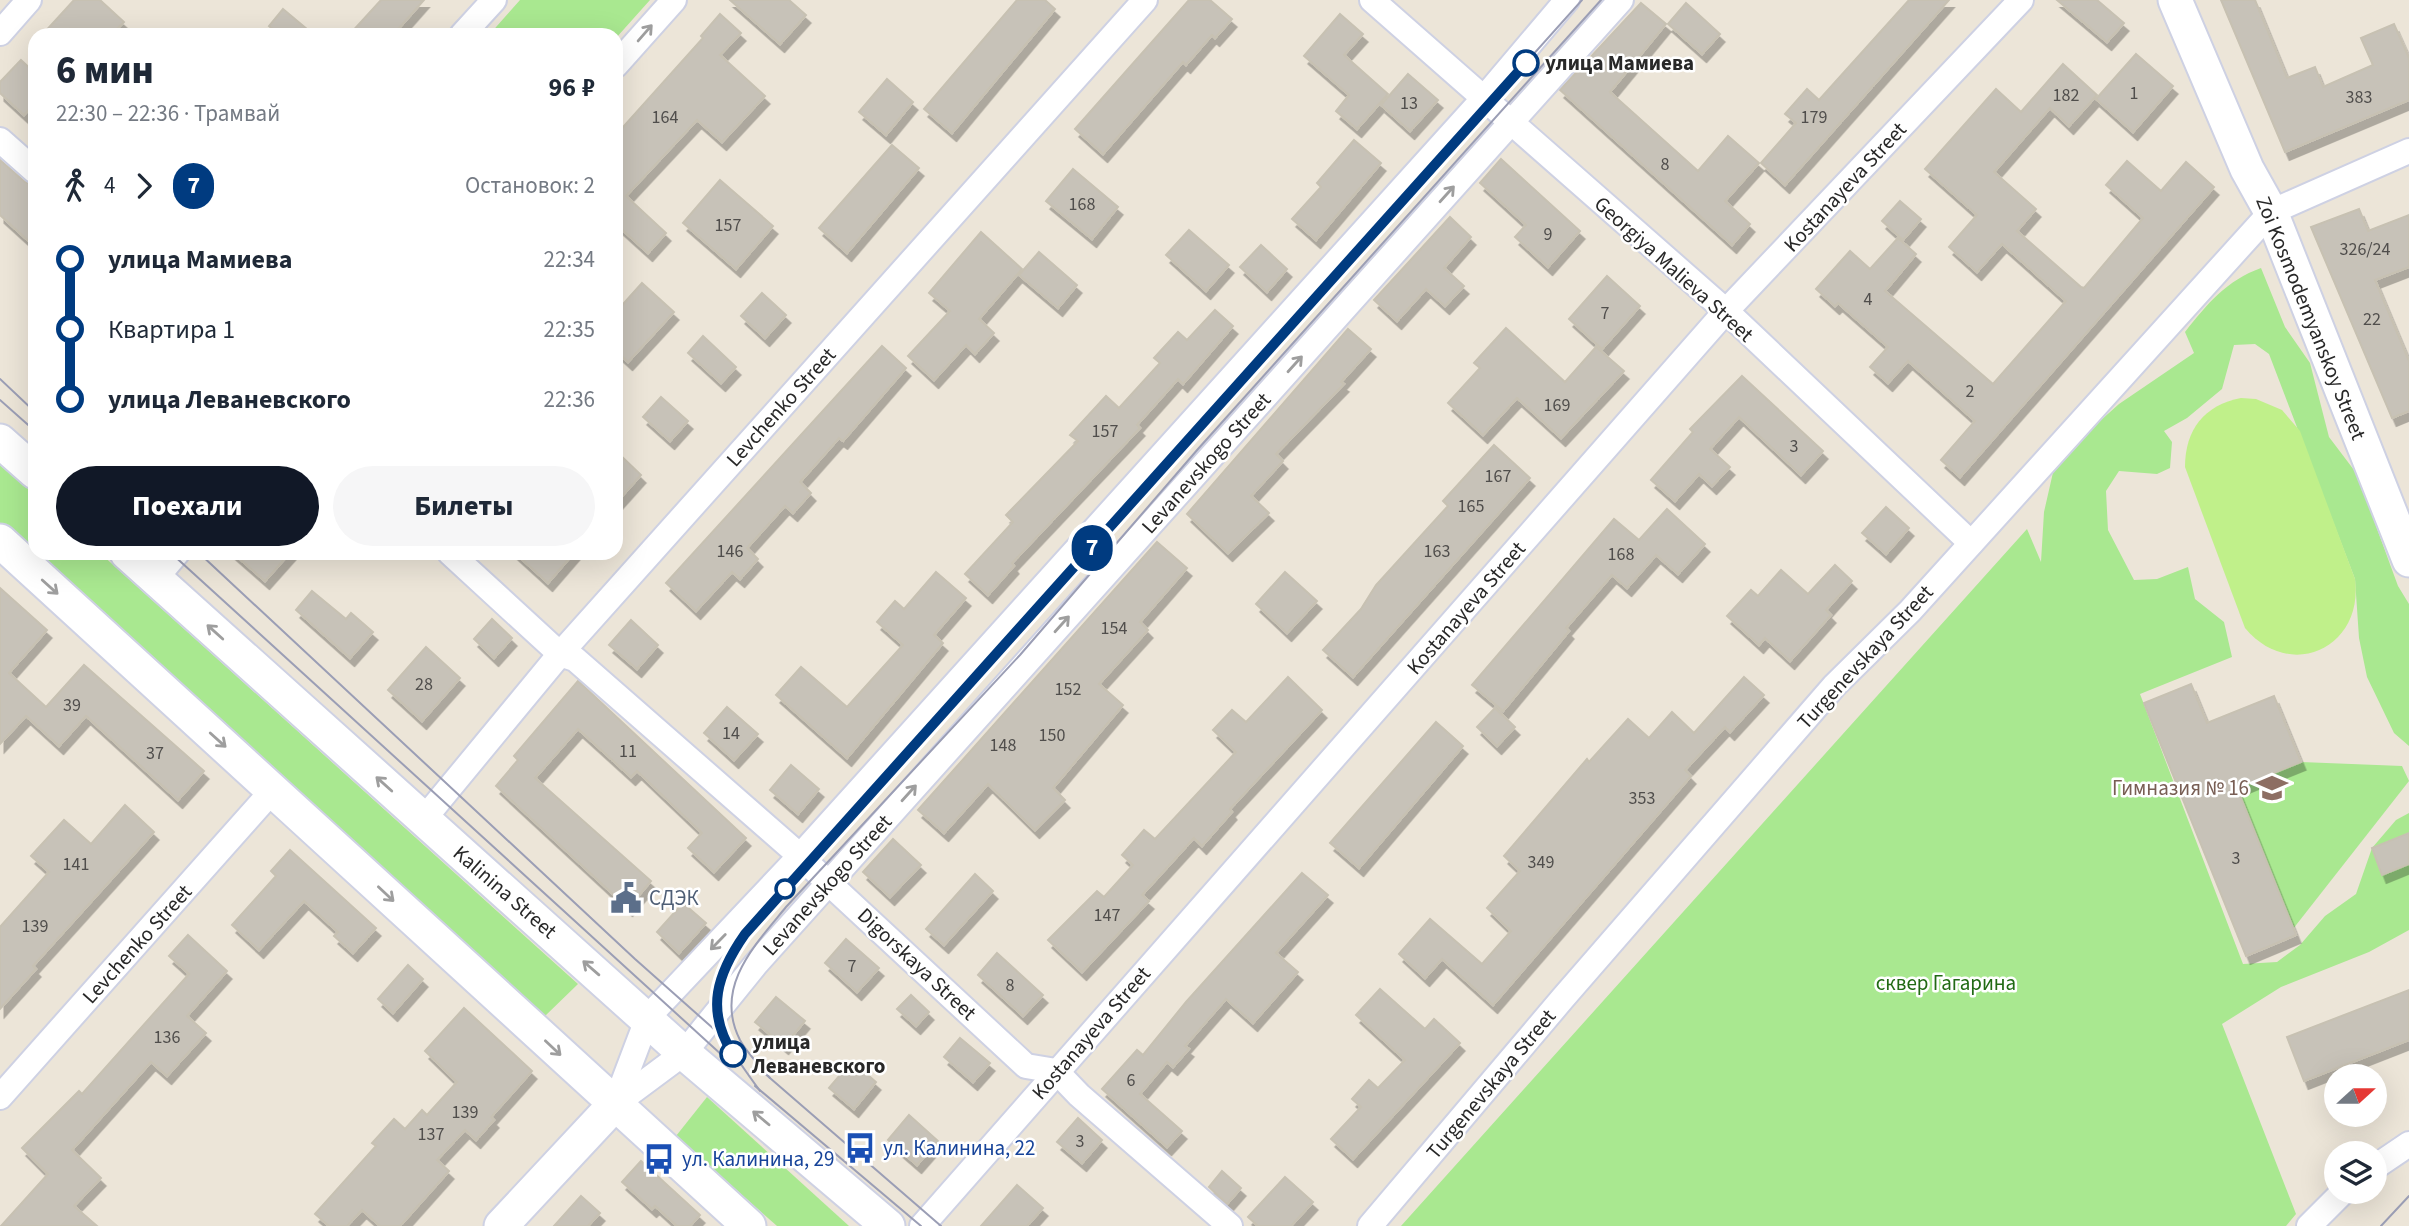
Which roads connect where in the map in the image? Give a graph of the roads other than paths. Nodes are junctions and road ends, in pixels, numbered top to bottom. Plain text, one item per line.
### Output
1 (29, 0) edge
2 (494, 0) edge
3 (674, 0) edge
4 (1145, 0) edge
5 (1372, 0) edge
6 (1567, 0) edge
7 (1621, 0) edge
8 (2021, 0) edge
9 (2175, 0) edge
10 (468, 28) edge
11 (0, 33) edge
12 (623, 57) edge
13 (1484, 98) junction
14 (1511, 124) junction
15 (0, 140) edge
16 (2409, 151) edge
17 (28, 165) edge
18 (2271, 212) junction
19 (1726, 311) junction
20 (0, 441) edge
21 (28, 466) edge
22 (2405, 538) edge
23 (1, 543) edge
24 (1971, 543) junction
25 (135, 560) edge
26 (171, 560) edge
27 (458, 560) edge
28 (156, 578) junction
29 (560, 654) junction
30 (273, 790) junction
31 (423, 820) junction
32 (800, 856) junction
33 (828, 883) junction
34 (648, 1017) junction
35 (684, 1053) junction
36 (1056, 1071) junction
37 (0, 1097) edge
38 (614, 1105) junction
39 (2409, 1144) edge
40 (2387, 1159) edge
41 (2331, 1204) edge
42 (501, 1226) edge
43 (749, 1226) edge
44 (888, 1226) edge
45 (922, 1226) edge
46 (1230, 1226) edge
47 (1370, 1226) edge
48 (2309, 1226) edge

1 - 11 street
2 - 10 street
12 -> 3 street
4 - 29 street, Levchenko Street
5 - 13 street, Georgiya Malieva Street
6 - 13 street, Levanevskogo Street
7 - 14 street, Levanevskogo Street
8 - 19 street, Kostanayeva Street
9 - 18 main road, Zoi Kosmodemyanskoy Street
13 - 14 street, Georgiya Malieva Street
13 - 32 street, Levanevskogo Street
14 - 19 street, Georgiya Malieva Street
33 -> 14 street, Levanevskogo Street
15 - 17 street
16 - 18 street, Turgenevskaya Street
18 - 22 main road, Zoi Kosmodemyanskoy Street
18 - 24 street, Turgenevskaya Street
19 - 24 street, Georgiya Malieva Street
19 - 36 street, Kostanayeva Street
20 - 21 main road
23 -> 30 main road
24 - 47 street, Turgenevskaya Street
25 - 28 main road, Kalinina Street
26 - 28 street
27 - 29 street, Digorskaya Street
31 -> 28 main road, Kalinina Street
29 - 31 street, Levchenko Street
29 - 32 street, Digorskaya Street
30 - 37 street, Levchenko Street
30 -> 38 main road
34 -> 31 main road, Kalinina Street
32 - 33 street, Digorskaya Street
32 -> 34 street, Levanevskogo Street
33 - 35 street, Levanevskogo Street
33 - 36 street, Digorskaya Street
34 - 35 main road, Kalinina Street
34 - 38 street, Levanevskogo Street
35 - 38 street, Levanevskogo Street
44 -> 35 main road, Kalinina Street
36 - 45 street, Kostanayeva Street
36 - 46 street
38 - 42 main road, Levanevskogo Street
38 - 43 main road
39 - 40 street
41 - 48 street

